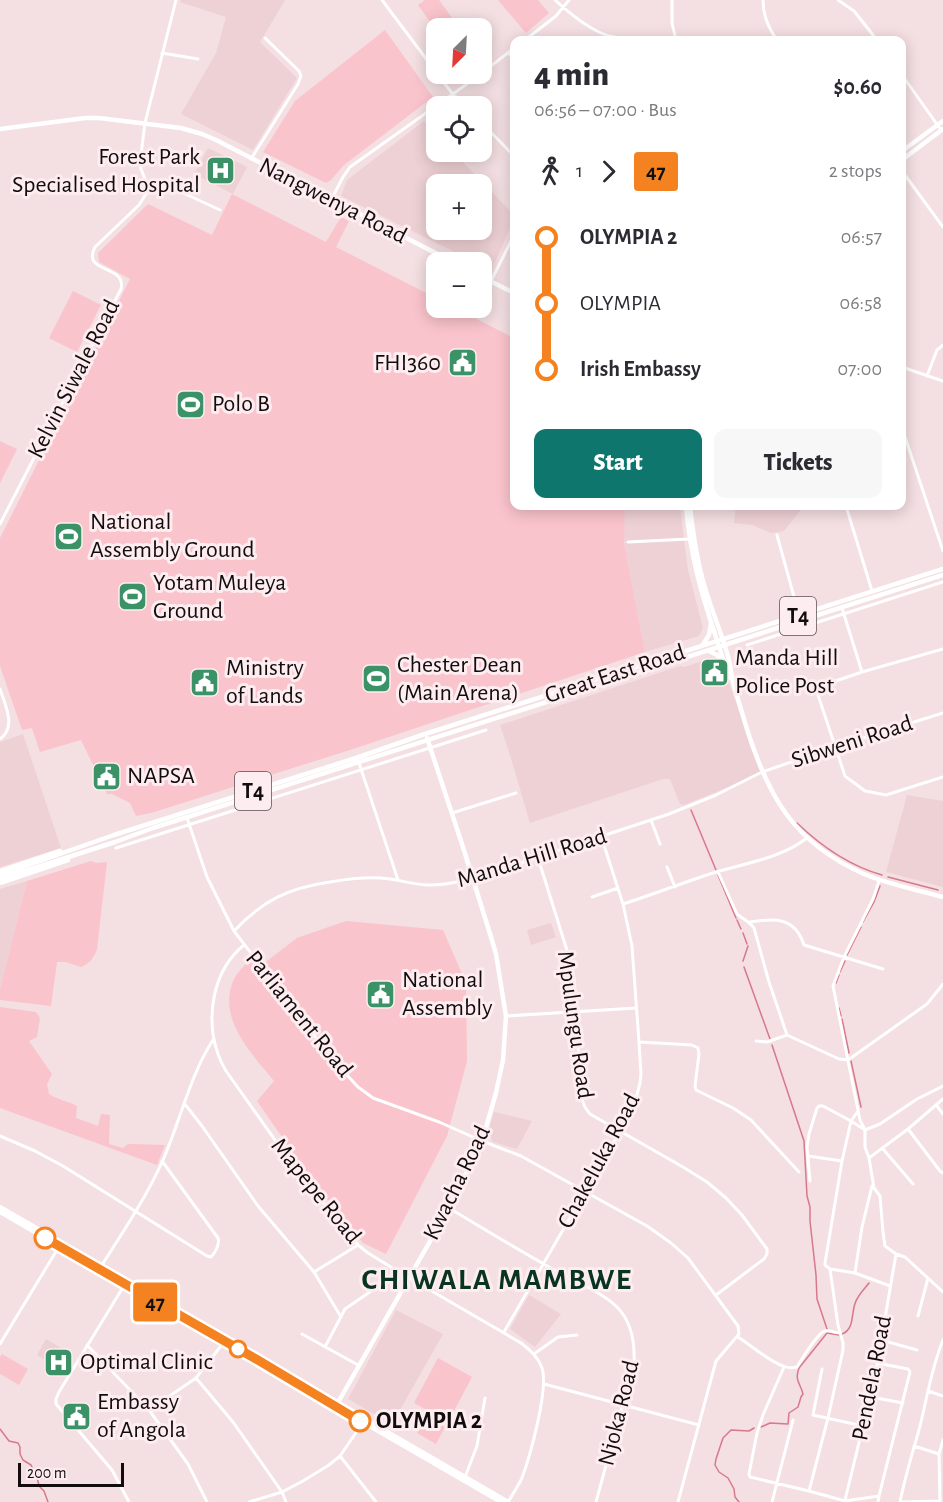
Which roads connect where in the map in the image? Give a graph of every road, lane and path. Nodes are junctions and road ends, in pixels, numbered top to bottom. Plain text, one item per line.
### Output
1 (176, 0) edge
2 (382, 0) edge
3 (555, 0) edge
4 (569, 0) edge
5 (672, 0) edge
6 (763, 0) edge
7 (838, 0) edge
8 (563, 8) junction
9 (530, 36) edge
10 (613, 36) edge
11 (675, 36) edge
12 (774, 36) edge
13 (874, 36) edge
14 (265, 38) dead end
15 (162, 53) junction
16 (508, 53) edge
17 (426, 58) edge
18 (198, 59) dead end
19 (492, 65) edge
20 (906, 81) edge
21 (445, 84) edge
22 (465, 84) edge
23 (452, 93) junction
24 (455, 96) edge
25 (943, 121) edge
26 (145, 123) junction
27 (937, 125) junction
28 (0, 129) edge
29 (942, 130) edge
30 (492, 133) edge
31 (906, 148) edge
32 (510, 152) edge
33 (906, 157) edge
34 (251, 159) junction
35 (906, 176) edge
36 (147, 190) junction
37 (331, 200) junction
38 (220, 210) dead end
39 (943, 227) edge
40 (510, 243) edge
41 (433, 252) edge
42 (492, 279) edge
43 (492, 282) edge
44 (510, 291) edge
45 (943, 345) edge
46 (906, 368) edge
47 (927, 376) junction
48 (943, 381) edge
49 (906, 440) edge
50 (687, 510) edge
51 (690, 510) edge
52 (847, 510) edge
53 (0, 524) edge
54 (777, 535) dead end
55 (692, 539) junction
56 (628, 542) dead end
57 (943, 551) edge
58 (943, 568) edge
59 (943, 575) edge
60 (943, 582) edge
61 (873, 592) junction
62 (874, 598) junction
63 (842, 608) junction
64 (844, 614) junction
65 (799, 615) junction
66 (711, 623) junction
67 (720, 633) junction
68 (729, 638) junction
69 (720, 640) junction
70 (747, 645) dead end
71 (702, 646) junction
72 (722, 646) junction
73 (943, 649) edge
74 (709, 651) junction
75 (727, 669) junction
76 (862, 672) junction
77 (732, 681) junction
78 (0, 689) edge
79 (943, 713) edge
80 (486, 730) dead end
81 (426, 734) junction
82 (0, 739) edge
83 (428, 741) junction
84 (835, 747) junction
85 (430, 748) junction
86 (359, 763) junction
87 (361, 770) junction
88 (762, 772) junction
89 (943, 777) edge
90 (516, 793) dead end
91 (452, 813) junction
92 (187, 818) junction
93 (651, 820) junction
94 (189, 825) junction
95 (602, 836) junction
96 (807, 838) junction
97 (660, 844) dead end
98 (116, 848) dead end
99 (538, 858) junction
100 (667, 867) dead end
101 (718, 872) junction
102 (0, 877) edge
103 (472, 879) junction
104 (880, 879) junction
105 (398, 880) junction
106 (675, 887) junction
107 (618, 888) junction
108 (592, 897) dead end
109 (943, 897) edge
110 (623, 904) junction
111 (750, 922) junction
112 (234, 931) junction
113 (244, 945) junction
114 (844, 957) junction
115 (883, 969) dead end
116 (943, 984) edge
117 (636, 1008) junction
118 (576, 1012) junction
119 (506, 1016) junction
120 (787, 1035) junction
121 (213, 1039) junction
122 (756, 1041) dead end
123 (639, 1042) junction
124 (848, 1060) junction
125 (943, 1086) edge
126 (943, 1099) edge
127 (184, 1103) junction
128 (936, 1105) junction
129 (858, 1111) junction
130 (943, 1114) edge
131 (851, 1121) junction
132 (908, 1129) junction
133 (865, 1130) junction
134 (620, 1131) junction
135 (0, 1136) edge
136 (482, 1141) junction
137 (882, 1148) junction
138 (808, 1156) junction
139 (869, 1158) junction
140 (162, 1161) junction
141 (842, 1161) junction
142 (799, 1172) dead end
143 (943, 1173) edge
144 (810, 1181) dead end
145 (873, 1183) junction
146 (913, 1184) dead end
147 (585, 1192) junction
148 (449, 1208) junction
149 (0, 1210) edge
150 (135, 1211) junction
151 (61, 1245) junction
152 (358, 1245) junction
153 (896, 1254) junction
154 (543, 1264) junction
155 (101, 1268) junction
156 (830, 1269) junction
157 (314, 1272) junction
158 (399, 1272) junction
159 (855, 1273) junction
160 (409, 1278) junction
161 (928, 1278) junction
162 (125, 1283) junction
163 (890, 1286) junction
164 (943, 1292) edge
165 (716, 1295) junction
166 (918, 1316) dead end
167 (341, 1317) junction
168 (504, 1332) junction
169 (840, 1333) junction
170 (302, 1334) dead end
171 (577, 1335) dead end
172 (737, 1336) junction
173 (226, 1340) junction
174 (881, 1340) junction
175 (943, 1340) edge
176 (0, 1344) edge
177 (87, 1345) junction
178 (325, 1347) junction
179 (916, 1350) dead end
180 (534, 1354) junction
181 (877, 1363) junction
182 (358, 1365) junction
183 (784, 1367) junction
184 (822, 1369) dead end
185 (196, 1378) junction
186 (544, 1384) junction
187 (927, 1391) junction
188 (943, 1396) edge
189 (871, 1397) junction
190 (485, 1398) dead end
191 (903, 1403) junction
192 (336, 1404) junction
193 (623, 1404) junction
194 (148, 1410) junction
195 (828, 1418) junction
196 (793, 1420) dead end
197 (364, 1421) junction
198 (699, 1425) junction
199 (863, 1426) junction
200 (943, 1440) edge
201 (914, 1446) junction
202 (939, 1454) junction
203 (340, 1456) junction
204 (465, 1476) junction
205 (777, 1483) junction
206 (809, 1491) junction
207 (282, 1492) junction
208 (879, 1496) junction
209 (845, 1501) edge
210 (940, 1501) edge
211 (129, 1502) edge
212 (207, 1502) edge
213 (249, 1502) edge
214 (286, 1502) edge
215 (376, 1502) edge
216 (501, 1502) edge
217 (508, 1502) edge
218 (596, 1502) edge
219 (678, 1502) edge
220 (772, 1502) edge
221 (878, 1502) edge
222 (900, 1502) edge

1 - 15 street
2 - 17 street
3 - 8 street
4 - 8 street
5 - 11 street
6 - 12 street
7 - 13 street
8 - 9 street
8 - 10 street
14 - 34 street
15 - 18 street
15 - 26 street
16 - 19 street
20 - 27 street
21 - 23 street
22 - 23 street
23 - 24 street
23 - 37 street
25 - 27 main road
26 - 28 main road, Nangwenya Road
26 - 34 main road, Nangwenya Road
26 - 36 street
27 - 29 street
27 - 31 main road
29 - 33 main road
30 - 32 street
34 - 37 main road, Nangwenya Road
35 - 39 street
36 - 38 street
36 - 53 street, Kelvin Siwale Road
37 - 41 main road, Nangwenya Road
40 - 42 street
43 - 44 main road
45 - 47 street
46 - 47 street
47 - 48 street
49 - 57 street
50 - 55 main road
51 - 55 main road
52 - 61 street
54 - 65 street
55 - 56 street
55 - 66 main road
55 - 67 main road
58 - 61 main road, Great East Road / T4
59 - 62 main road, Great East Road / T4
60 - 64 street
61 - 62 street
61 - 65 main road, Great East Road / T4
62 - 63 main road, Great East Road / T4
63 - 64 street
63 - 72 main road, Great East Road / T4
64 - 70 street
64 - 76 street
65 - 68 main road, Great East Road / T4
66 - 69 main road
66 - 71 main road
67 - 68 main road
67 - 69 main road
68 - 69 main road, Great East Road / T4
69 - 71 main road, Great East Road / T4
69 - 72 main road
71 - 81 main road, Great East Road / T4
72 - 74 main road, Great East Road / T4
72 - 75 main road
72 - 77 main road
73 - 76 street
74 - 75 main road
74 - 83 main road, Great East Road / T4
75 - 77 main road
76 - 84 street
77 - 88 main road
78 - 82 street
79 - 84 street, Sibweni Road
80 - 85 street
81 - 83 main road, Kwacha Road
81 - 102 main road, Great East Road / T4
83 - 85 main road, Kwacha Road
83 - 86 main road, Great East Road / T4
84 - 88 street, Sibweni Road
84 - 89 street
85 - 87 street
85 - 91 main road, Kwacha Road
86 - 87 street
86 - 92 main road, Great East Road / T4
87 - 94 street
87 - 105 street
88 - 93 street, Manda Hill Road
88 - 96 main road
90 - 91 street
91 - 103 main road, Kwacha Road
92 - 94 street, Parliament Road
92 - 102 main road, Great East Road / T4
93 - 95 street, Manda Hill Road
93 - 97 street
94 - 98 street
94 - 112 street, Parliament Road
95 - 99 street, Manda Hill Road
95 - 107 street, Chakeluka Road
96 - 101 street
96 - 104 main road
99 - 103 street, Manda Hill Road
99 - 118 street, Mpulungu Road
100 - 106 street
101 - 106 street
101 - 111 street
103 - 105 street, Manda Hill Road
103 - 119 main road, Kwacha Road
104 - 109 main road
104 - 114 street
105 - 112 street, Manda Hill Road
106 - 110 street
107 - 108 street
107 - 110 street, Chakeluka Road
110 - 117 street, Chakeluka Road
111 - 114 street
111 - 120 street
112 - 113 street, Parliament Road
113 - 121 street, Mapepe Road
113 - 136 street, Parliament Road
114 - 115 street
114 - 124 street
116 - 124 street
117 - 118 street
117 - 123 street, Chakeluka Road
118 - 119 street
118 - 134 street, Mpulungu Road
119 - 136 main road, Kwacha Road
120 - 122 street
120 - 124 street
121 - 127 street
121 - 152 street, Mapepe Road
123 - 134 street, Chakeluka Road
123 - 142 street
124 - 129 street
125 - 133 street
126 - 128 street
127 - 140 street
127 - 157 street
128 - 130 street
128 - 132 street
129 - 131 street
129 - 133 street
131 - 133 street
131 - 138 street
131 - 141 street
132 - 137 street
132 - 143 street
133 - 139 street
134 - 147 street, Chakeluka Road
134 - 165 street, Mpulungu Road
135 - 150 street
136 - 147 street, Parliament Road
136 - 148 main road, Kwacha Road
137 - 139 street
137 - 146 street
138 - 141 street
138 - 144 street
139 - 145 street
140 - 150 street
140 - 150 street
141 - 156 street
145 - 153 street
145 - 159 street
147 - 154 street, Chakeluka Road
147 - 165 street, Parliament Road
148 - 154 street, Njoka Road
148 - 160 main road, Kwacha Road
149 - 151 main road
150 - 155 street
151 - 155 main road
151 - 176 street
152 - 157 street
152 - 158 street, Mapepe Road
153 - 161 street
153 - 163 street, Pendela Road
154 - 168 street, Chakeluka Road
154 - 193 street, Njoka Road
155 - 162 main road
156 - 159 street
156 - 169 street
157 - 167 street
158 - 160 street, Mapepe Road
158 - 167 street
159 - 163 street
160 - 168 street, Mapepe Road
160 - 182 main road, Kwacha Road
161 - 164 street
161 - 166 street
162 - 173 main road
162 - 177 street
163 - 174 street, Pendela Road
165 - 172 street, Parliament Road
167 - 178 street
168 - 180 street, Mapepe Road
169 - 183 street
169 - 195 street
170 - 178 street
171 - 180 street
172 - 183 street
172 - 198 street
173 - 185 street
173 - 192 main road
174 - 179 street
174 - 181 street, Pendela Road
175 - 187 street
177 - 194 street
177 - 211 street
178 - 182 street
180 - 186 street
181 - 189 street, Pendela Road
181 - 191 street
182 - 192 main road, Kwacha Road
183 - 205 street
184 - 195 street
185 - 194 street
185 - 207 street
186 - 193 street
186 - 217 street
187 - 188 street
187 - 201 street
189 - 191 street
189 - 199 street, Pendela Road
190 - 204 street
191 - 208 street
192 - 197 main road
193 - 198 street
193 - 218 street, Njoka Road
194 - 212 street
195 - 199 street
195 - 206 street
196 - 205 street
197 - 203 street
197 - 204 main road
197 - 216 main road
198 - 219 street
199 - 209 street, Pendela Road
200 - 202 street
201 - 202 street
201 - 222 street
202 - 210 street
203 - 207 street
203 - 215 street
204 - 217 main road
205 - 206 street
205 - 220 street
206 - 209 street
207 - 213 street
207 - 214 street
208 - 209 street
208 - 221 street
210 - 222 street

